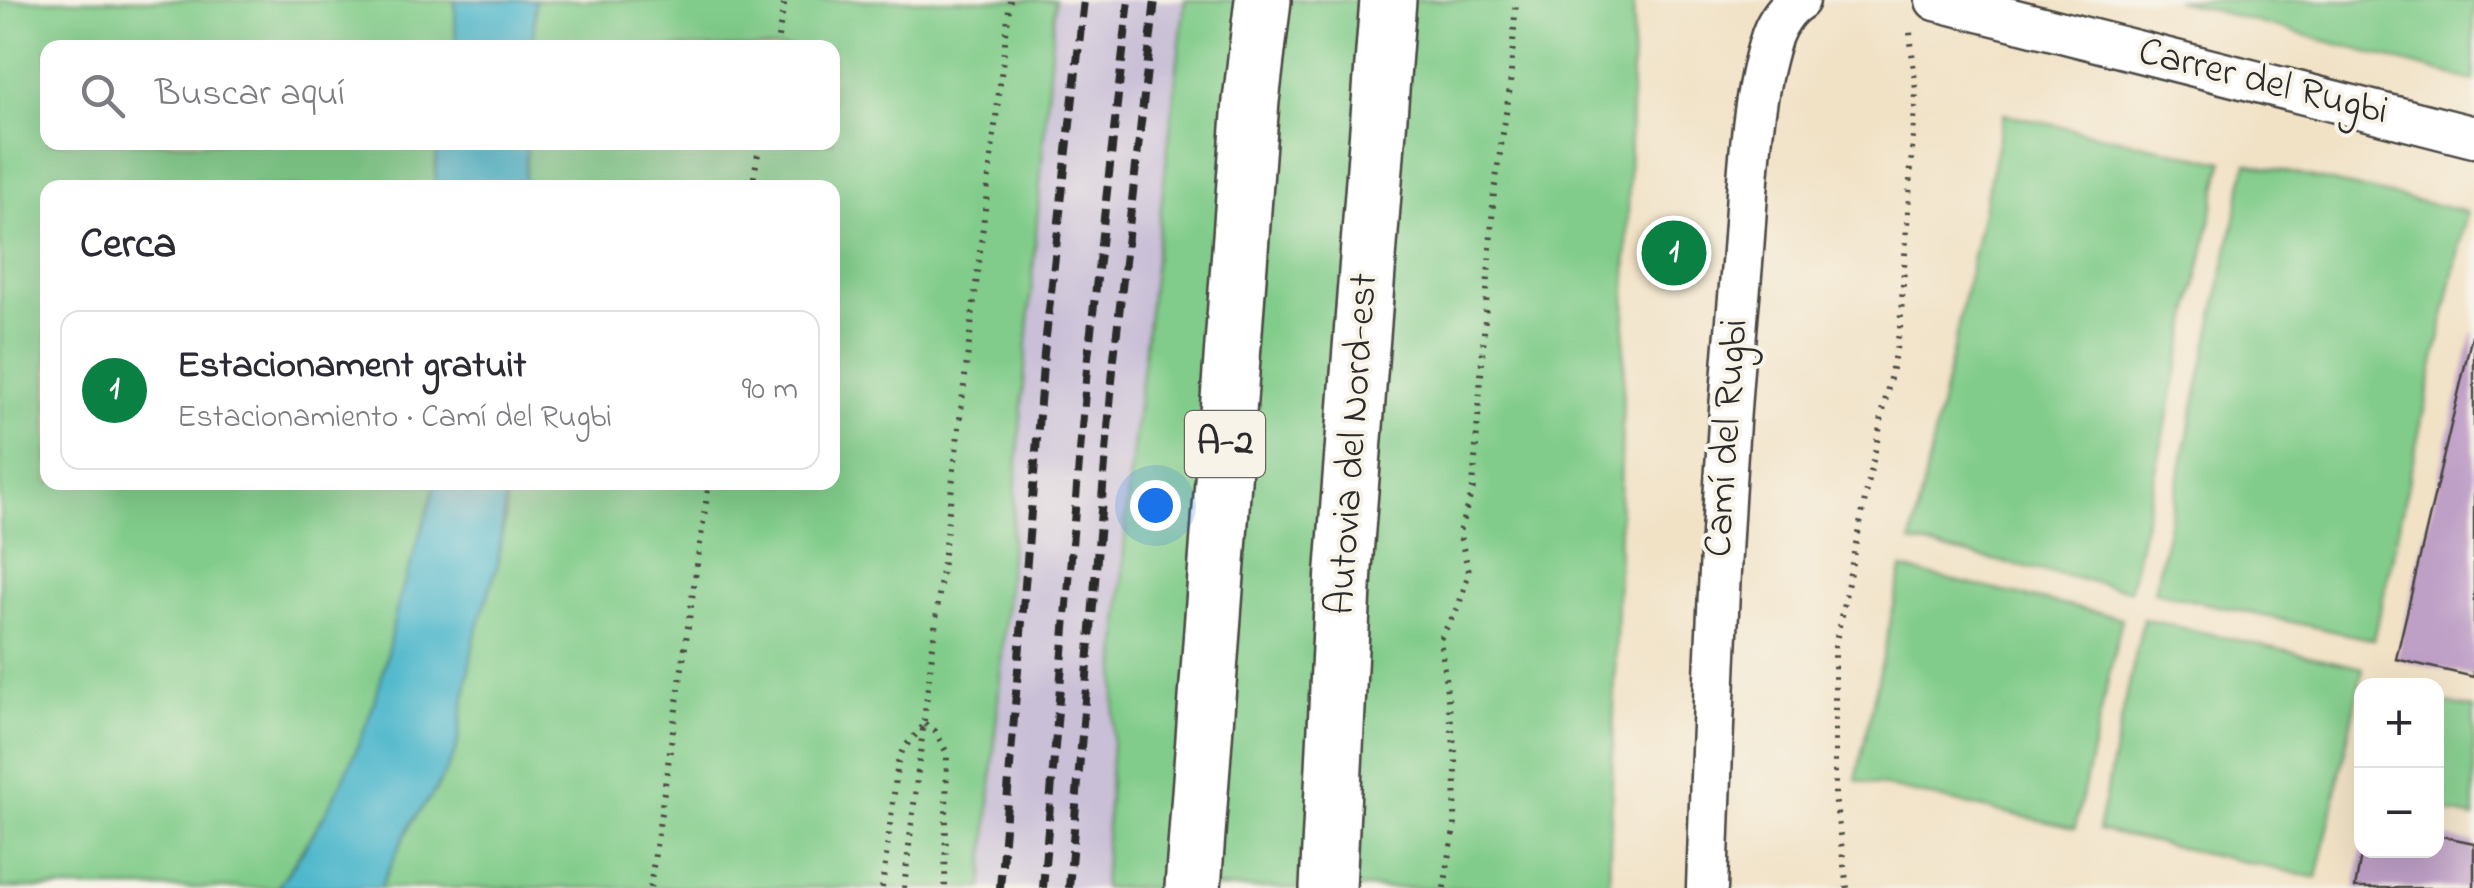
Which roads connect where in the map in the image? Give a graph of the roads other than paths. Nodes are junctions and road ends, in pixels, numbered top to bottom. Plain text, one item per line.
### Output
1 (1263, 0) edge
2 (1388, 0) edge
3 (1799, 0) edge
4 (1923, 12) edge
5 (2474, 136) edge
6 (1193, 888) edge
7 (1328, 888) edge
8 (1706, 888) edge

1 - 6 highway, A-2
2 - 7 highway, Autovia del Nord-est
3 - 8 street, Camí del Rugbi
4 - 5 street, Carrer del Rugbi

